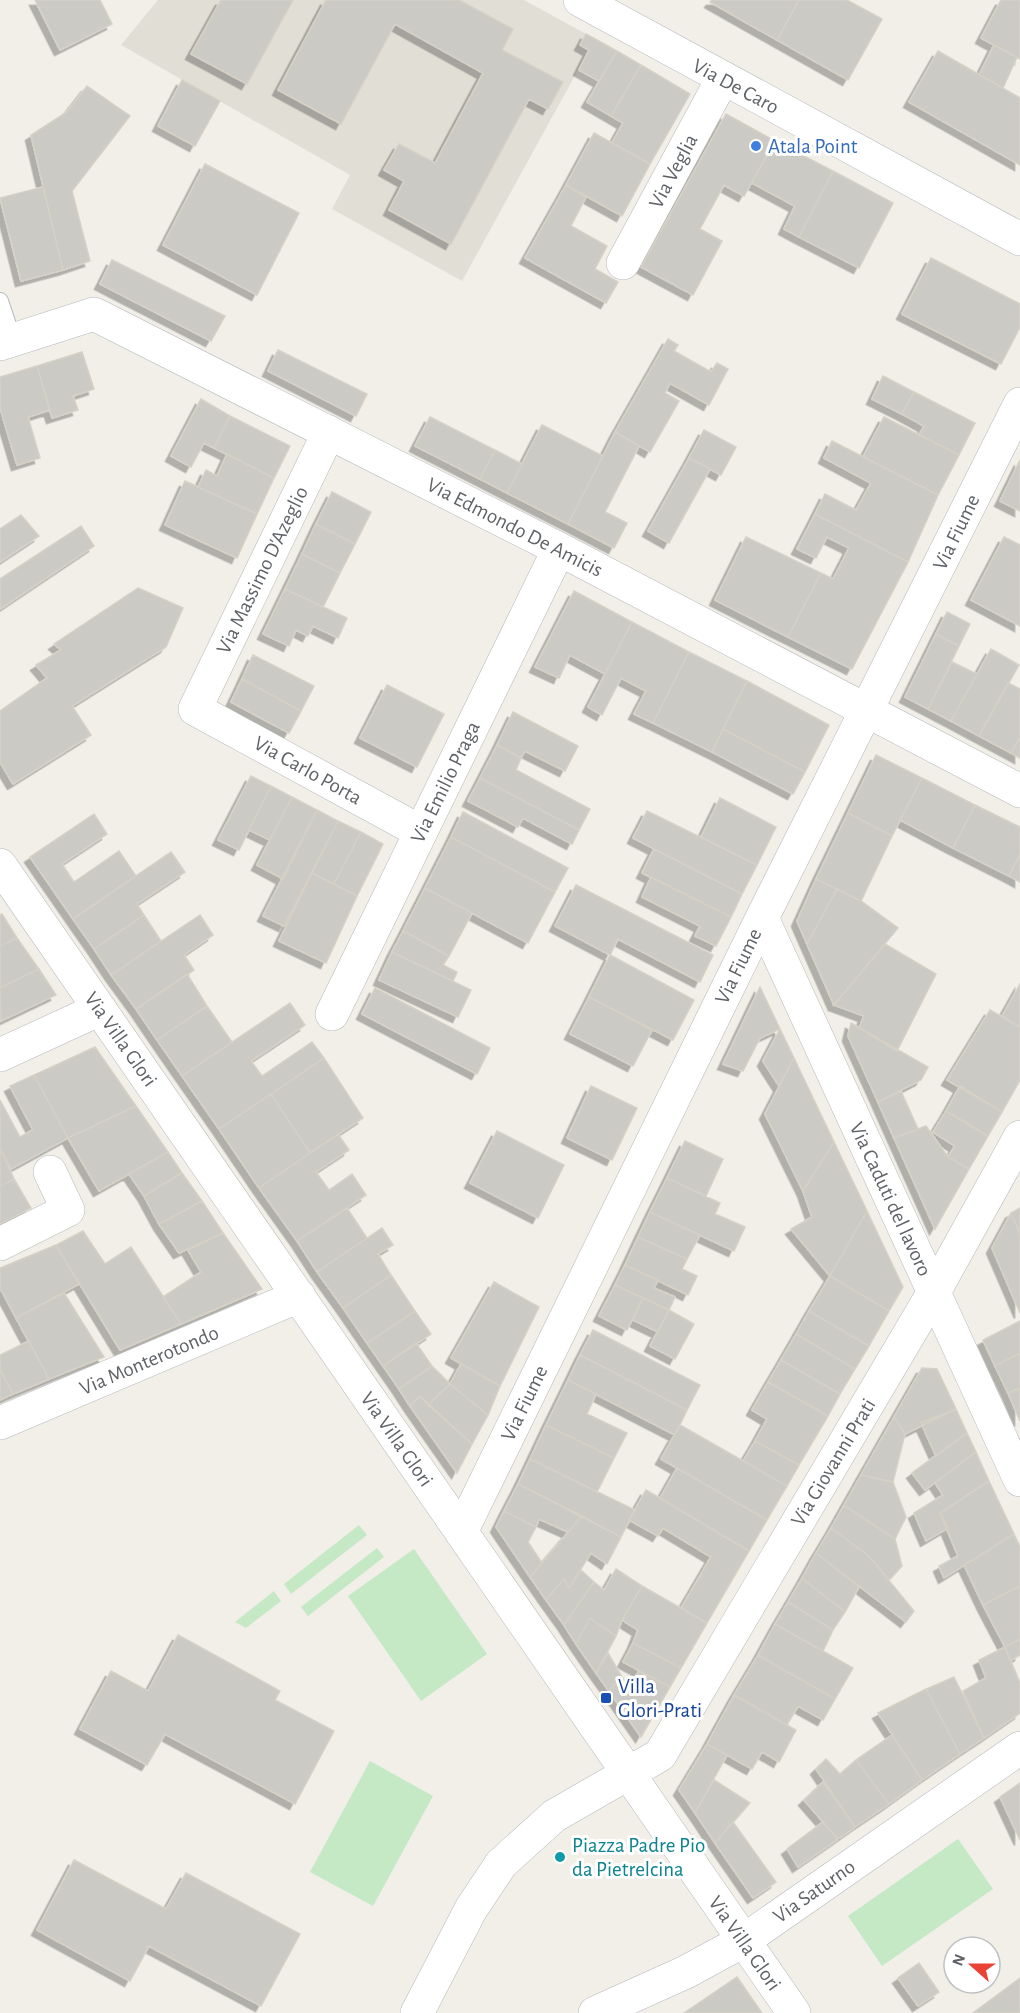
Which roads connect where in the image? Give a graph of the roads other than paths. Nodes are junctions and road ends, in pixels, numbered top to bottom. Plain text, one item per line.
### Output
1 (580, 0) edge
2 (723, 78) junction
3 (1020, 238) edge
4 (623, 263) dead end
5 (0, 301) edge
6 (7, 342) edge
7 (1020, 404) edge
8 (330, 432) junction
9 (559, 549) junction
10 (195, 709) joint
11 (867, 711) junction
12 (1020, 791) edge
13 (421, 832) junction
14 (0, 866) edge
15 (762, 918) junction
16 (100, 1009) junction
17 (332, 1014) dead end
18 (0, 1055) edge
19 (1020, 1137) edge
20 (50, 1172) dead end
21 (0, 1244) edge
22 (934, 1292) junction
23 (299, 1296) junction
24 (0, 1423) edge
25 (1020, 1480) edge
26 (461, 1532) junction
27 (1020, 1748) edge
28 (631, 1774) junction
29 (743, 1941) junction
30 (417, 2013) edge
31 (595, 2013) edge
32 (794, 2013) edge

1 - 2 street, Via De Caro
2 - 3 street, Via De Caro
2 - 4 street, Via Veglia
5 - 6 lane
6 - 8 street, Via Edmondo De Amicis
7 - 11 street, Via Fiume
8 - 9 street, Via Edmondo De Amicis
8 - 10 street, Via Massimo D'Azeglio
9 - 11 street, Via Edmondo De Amicis
9 - 13 street, Via Emilio Praga
10 - 13 street, Via Carlo Porta
11 - 12 street, Via Edmondo De Amicis
11 - 15 street, Via Fiume
13 - 17 street, Via Emilio Praga
14 - 16 street, Via Villa Glori
15 - 22 street, Via Caduti del lavoro
15 - 26 street, Via Fiume
16 - 18 street
16 - 23 street, Via Villa Glori
19 - 22 street, Via Giovanni Prati
20 - 21 street
22 - 25 street, Via Caduti del lavoro
22 - 28 street, Via Giovanni Prati
23 - 24 street, Via Monterotondo
23 - 26 street, Via Villa Glori
26 - 28 street, Via Villa Glori
27 - 29 street, Via Saturno
28 - 29 street, Via Villa Glori
28 - 30 street, Via Giovanni Prati
29 - 31 street, Via Saturno
29 - 32 street, Via Villa Glori

